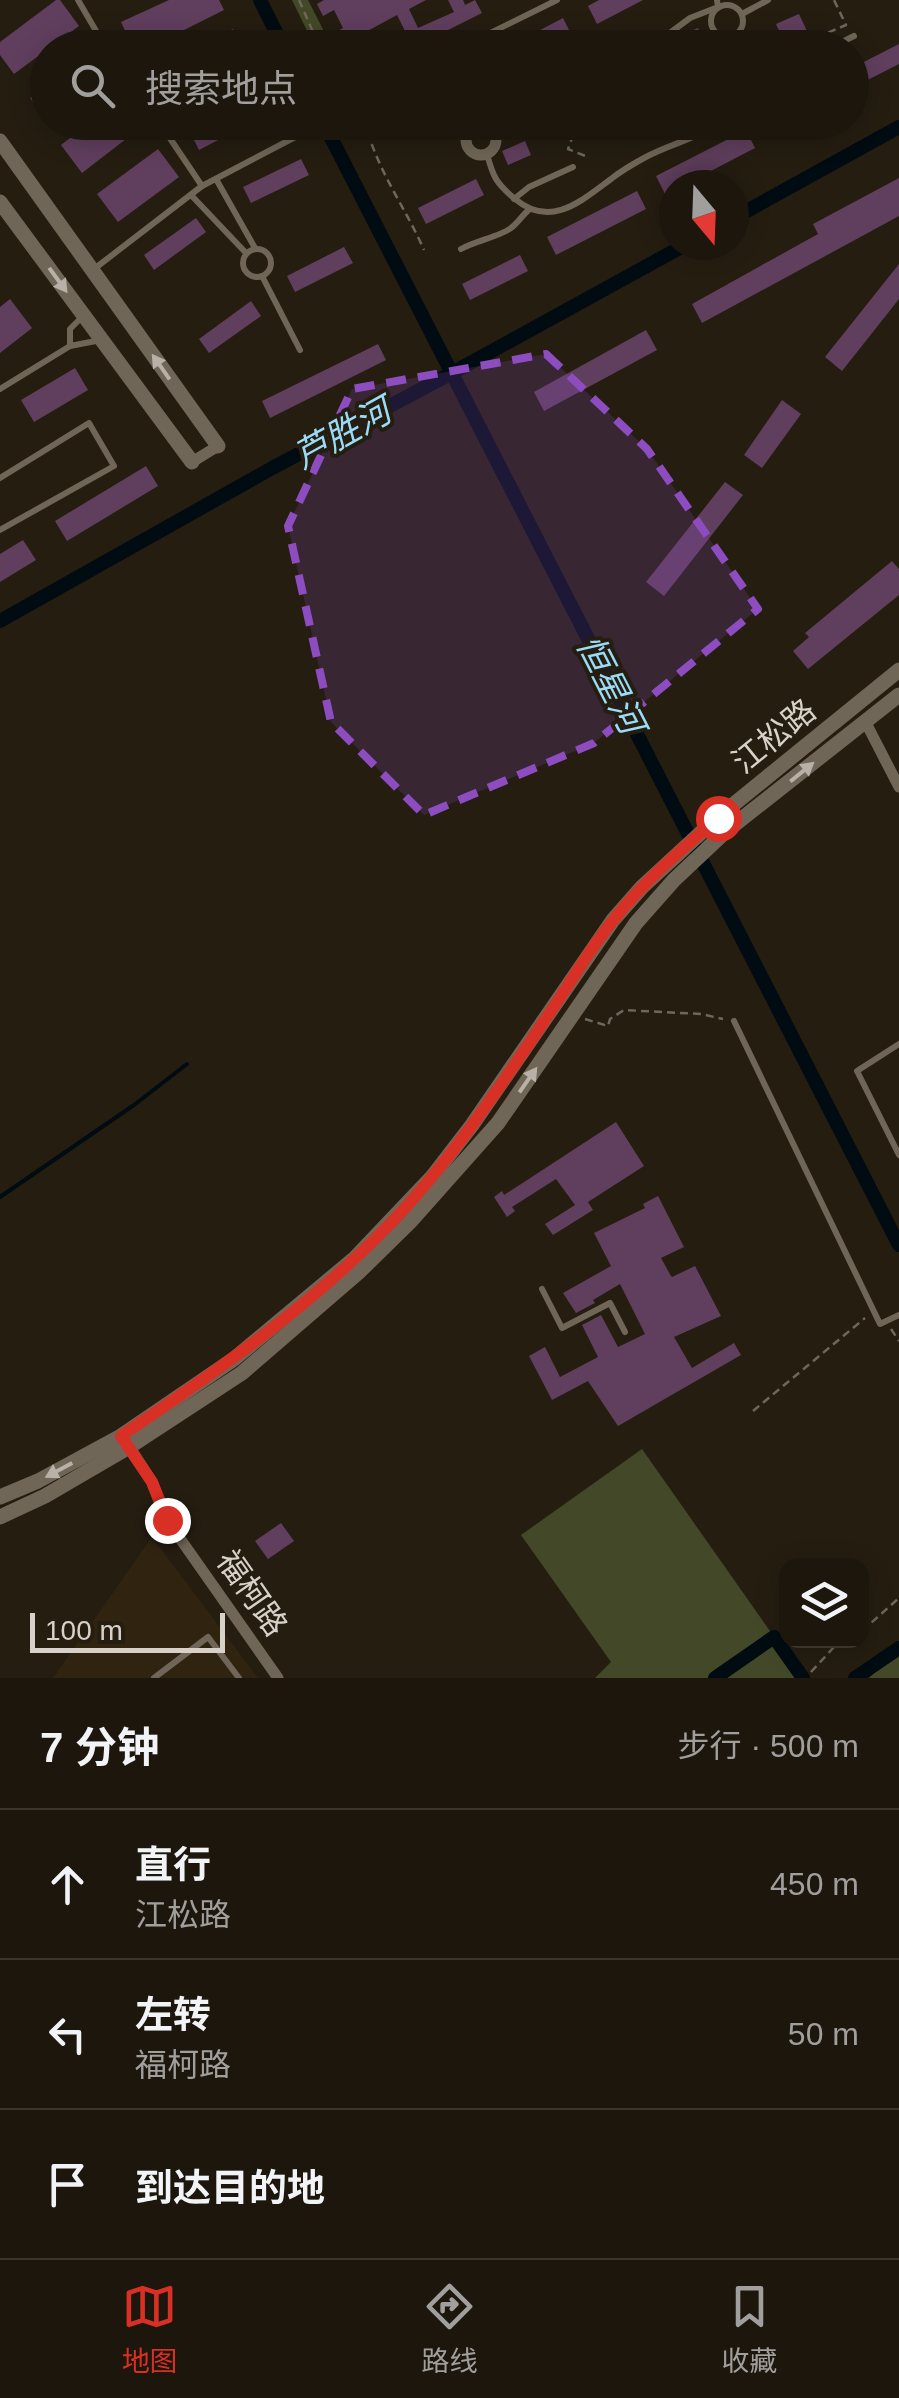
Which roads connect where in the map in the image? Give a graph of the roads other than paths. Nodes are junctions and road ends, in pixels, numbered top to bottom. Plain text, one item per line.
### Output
1 (78, 0) edge
2 (557, 0) edge
3 (726, 0) edge
4 (768, 0) edge
5 (718, 4) edge
6 (742, 14) junction
7 (96, 30) edge
8 (496, 30) edge
9 (674, 30) edge
10 (713, 30) edge
11 (741, 30) edge
12 (0, 140) edge
13 (171, 140) edge
14 (290, 140) edge
15 (467, 140) edge
16 (495, 140) edge
17 (689, 140) edge
18 (487, 154) junction
19 (573, 167) dead end
20 (216, 179) junction
21 (202, 186) junction
22 (191, 195) junction
23 (514, 198) junction
24 (0, 202) edge
25 (532, 208) junction
26 (255, 248) junction
27 (461, 249) dead end
28 (246, 253) junction
29 (92, 270) junction
30 (262, 276) junction
31 (84, 315) junction
32 (102, 340) junction
33 (70, 346) junction
34 (300, 350) dead end
35 (0, 389) edge
36 (218, 446) joint
37 (192, 462) joint
38 (0, 478) edge
39 (0, 530) edge
40 (899, 670) edge
41 (899, 694) edge
42 (865, 721) junction
43 (899, 786) edge
44 (722, 825) junction
45 (558, 1000) junction
46 (574, 1016) junction
47 (734, 1021) road end
48 (899, 1044) edge
49 (899, 1155) edge
50 (542, 1289) dead end
51 (899, 1314) edge
52 (625, 1332) dead end
53 (125, 1441) junction
54 (0, 1498) edge
55 (0, 1516) edge
56 (154, 1678) edge
57 (239, 1678) edge
58 (278, 1678) edge

1 - 7 lane
2 - 8 lane
3 - 5 lane
4 - 6 lane
5 - 6 lane
5 - 9 lane
5 - 10 lane
6 - 11 lane
12 - 29 street
13 - 21 lane
14 - 20 lane
15 - 18 street
16 - 18 street
17 - 25 lane
18 - 23 lane
19 - 23 lane
20 - 21 lane
20 - 26 lane
21 - 22 lane
22 - 28 lane
22 - 29 lane
23 - 25 lane
24 -> 31 street
25 - 27 lane
26 - 28 lane
26 - 30 lane
28 - 30 lane
36 -> 29 street
30 - 34 lane
31 - 32 street
31 - 33 lane
32 - 33 lane
32 - 37 street
33 - 35 lane
36 - 37 street
38 - 39 lane
40 - 44 street, 江松路
41 - 42 street, 江松路
42 - 43 street
44 -> 42 street, 江松路
44 - 45 street, 江松路
44 - 46 street, 江松路
45 - 46 lane
45 - 53 street, 江松路
53 -> 46 street, 江松路
47 - 51 lane
48 - 49 lane
50 - 52 lane
53 -> 54 street, 江松路
53 - 55 street, 江松路
53 - 58 street, 福柯路
56 - 57 lane

